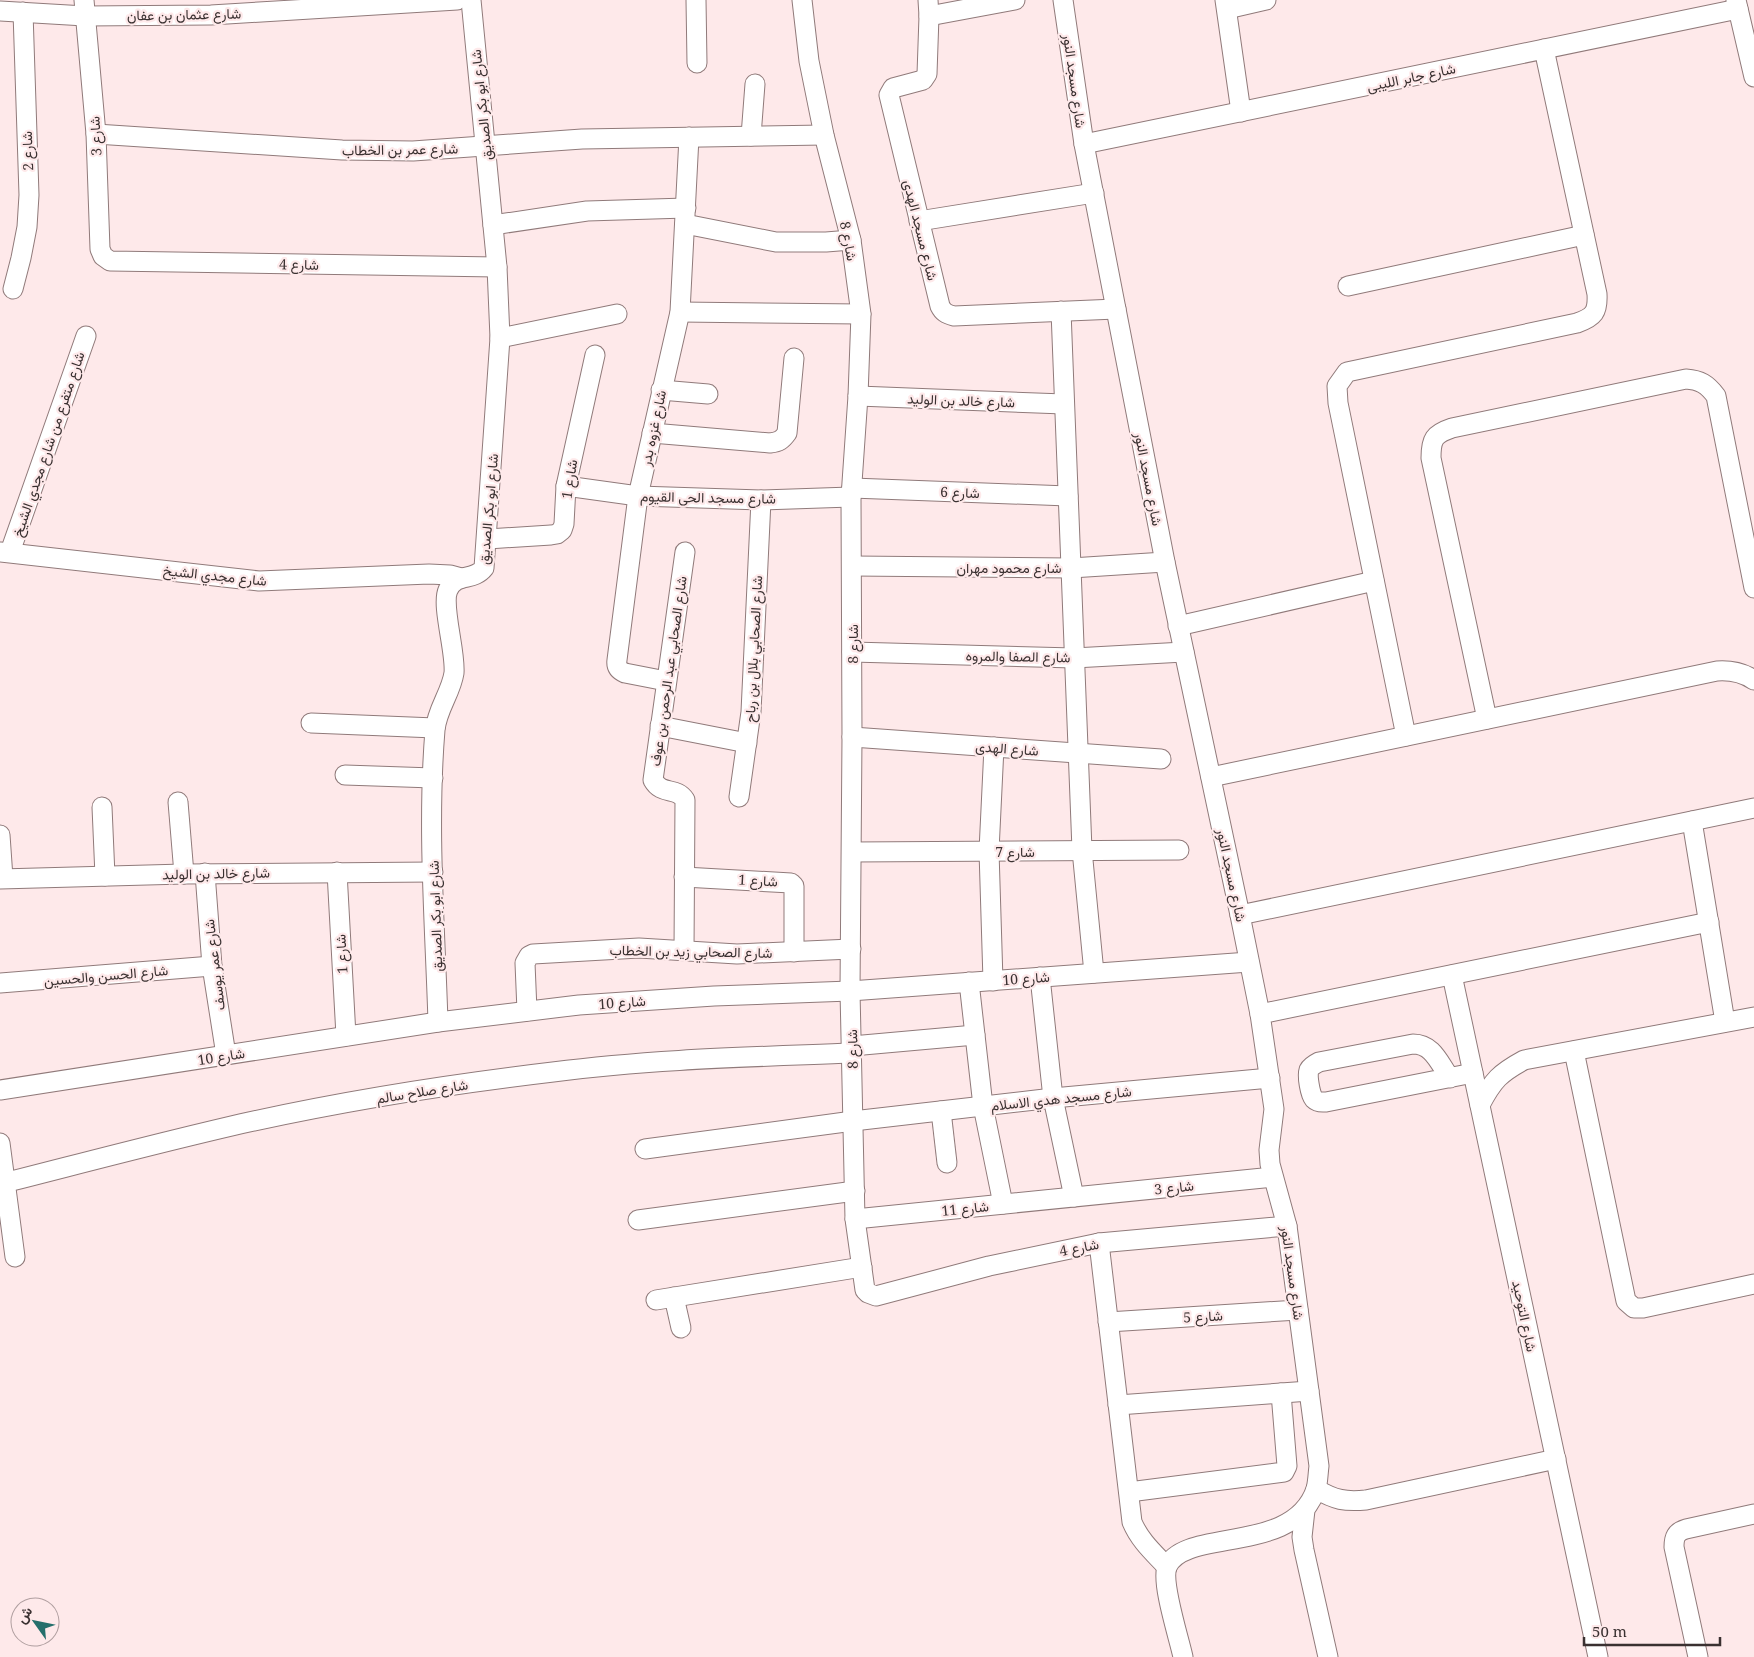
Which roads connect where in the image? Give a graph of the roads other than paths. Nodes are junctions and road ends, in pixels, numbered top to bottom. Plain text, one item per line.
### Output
1 (457, 0) edge
2 (471, 0) edge
3 (696, 0) edge
4 (802, 0) edge
5 (1015, 0) edge
6 (1063, 0) edge
7 (1266, 0) edge
8 (1226, 4) edge
9 (1737, 5) edge
10 (84, 8) edge
11 (928, 8) edge
12 (0, 10) edge
13 (23, 12) junction
14 (1544, 49) junction
15 (697, 63) dead end
16 (1754, 77) edge
17 (754, 84) dead end
18 (1241, 112) junction
19 (96, 134) junction
20 (824, 135) junction
21 (751, 136) junction
22 (689, 137) junction
23 (1084, 144) junction
24 (485, 147) junction
25 (1094, 194) junction
26 (685, 216) junction
27 (919, 221) junction
28 (493, 225) junction
29 (1584, 236) junction
30 (851, 240) junction
31 (103, 256) joint
32 (497, 267) junction
33 (1348, 286) dead end
34 (13, 289) dead end
35 (1116, 309) junction
36 (1061, 311) junction
37 (680, 312) junction
38 (617, 314) dead end
39 (861, 314) junction
40 (86, 336) dead end
41 (500, 338) junction
42 (595, 355) dead end
43 (794, 358) dead end
44 (661, 390) junction
45 (708, 394) dead end
46 (858, 396) junction
47 (1064, 404) junction
48 (652, 433) junction
49 (566, 486) junction
50 (852, 493) junction
51 (638, 496) junction
52 (1068, 496) junction
53 (761, 500) junction
54 (488, 538) junction
55 (5, 552) edge
56 (685, 552) dead end
57 (1165, 562) junction
58 (853, 566) junction
59 (1071, 568) junction
60 (461, 578) junction
61 (1374, 581) junction
62 (1754, 588) edge
63 (1178, 626) junction
64 (852, 652) junction
65 (1184, 652) junction
66 (1074, 658) junction
67 (1754, 680) edge
68 (666, 681) junction
69 (1487, 719) junction
70 (311, 724) dead end
71 (660, 726) junction
72 (435, 728) junction
73 (1406, 736) junction
74 (852, 737) junction
75 (747, 743) junction
76 (994, 747) junction
77 (1078, 753) junction
78 (1161, 759) dead end
79 (344, 775) dead end
80 (1211, 777) junction
81 (433, 778) junction
82 (739, 797) dead end
83 (178, 802) dead end
84 (102, 807) dead end
85 (1754, 808) edge
86 (1692, 821) junction
87 (0, 835) edge
88 (1082, 850) junction
89 (1179, 850) dead end
90 (989, 851) junction
91 (852, 852) junction
92 (337, 872) junction
93 (433, 872) junction
94 (205, 873) junction
95 (184, 874) junction
96 (105, 876) junction
97 (684, 877) junction
98 (2, 878) edge
99 (1240, 915) junction
100 (1709, 922) junction
101 (851, 949) junction
102 (684, 950) junction
103 (794, 952) junction
104 (1249, 962) junction
105 (212, 966) junction
106 (1094, 973) junction
107 (1452, 974) junction
108 (1040, 977) junction
109 (993, 981) junction
110 (969, 982) junction
111 (0, 983) edge
112 (850, 991) junction
113 (527, 1011) junction
114 (1260, 1014) junction
115 (1754, 1017) edge
116 (438, 1022) junction
117 (1725, 1022) junction
118 (975, 1035) junction
119 (346, 1036) junction
120 (852, 1049) junction
121 (1574, 1051) junction
122 (226, 1055) junction
123 (1473, 1073) junction
124 (1270, 1078) junction
125 (1450, 1078) junction
126 (0, 1090) edge
127 (1053, 1098) junction
128 (1480, 1104) junction
129 (984, 1106) junction
130 (941, 1111) junction
131 (853, 1121) junction
132 (0, 1143) edge
133 (645, 1149) dead end
134 (947, 1163) dead end
135 (1273, 1177) junction
136 (3, 1183) edge
137 (855, 1191) junction
138 (1074, 1197) junction
139 (1003, 1204) junction
140 (856, 1219) junction
141 (638, 1220) dead end
142 (1287, 1226) junction
143 (1099, 1242) junction
144 (15, 1257) dead end
145 (862, 1267) junction
146 (1754, 1284) edge
147 (872, 1294) joint
148 (1298, 1310) junction
149 (1108, 1322) junction
150 (681, 1328) dead end
151 (1309, 1391) junction
152 (1281, 1393) junction
153 (1118, 1405) junction
154 (1556, 1459) junction
155 (1316, 1489) junction
156 (1129, 1492) junction
157 (1305, 1510) junction
158 (1754, 1514) edge
159 (1167, 1567) junction
160 (1183, 1657) edge
161 (1328, 1657) edge
162 (1598, 1657) edge
163 (1698, 1657) edge

1 - 10 street, شارع عثمان بن عفان
2 - 24 street, شارع ابو بكر الصديق
3 - 15 street
4 - 20 street, شارع 8
5 - 11 street
6 - 23 street, شارع مسجد النور
7 - 8 street
8 - 18 street
9 - 14 street, شارع جابر الليبى
9 - 16 street
10 - 13 street, شارع عثمان بن عفان
10 - 19 street, شارع 3
11 - 27 street, شارع مسجد الهدى
12 - 13 street, شارع عثمان بن عفان
13 - 34 street, شارع 2
14 - 18 street, شارع جابر الليبى
14 - 29 street
17 - 21 street
18 - 23 street, شارع جابر الليبى
19 - 24 street, شارع عمر بن الخطاب
19 - 31 street, شارع 3
20 - 21 street, شارع عمر بن الخطاب
20 - 30 street, شارع 8
21 - 22 street, شارع عمر بن الخطاب
22 - 24 street, شارع عمر بن الخطاب
22 - 26 street, شارع غزوه بدر
23 - 25 street, شارع مسجد النور
24 - 28 street, شارع ابو بكر الصديق
25 - 27 street
25 - 35 street, شارع مسجد النور
26 - 28 street
26 - 30 street
26 - 37 street, شارع غزوه بدر
27 - 36 street, شارع مسجد الهدى
28 - 32 street, شارع ابو بكر الصديق
29 - 33 street
29 - 61 street
30 - 39 street, شارع 8
31 - 32 street, شارع 4
32 - 41 street, شارع ابو بكر الصديق
35 - 36 street, شارع مسجد الهدى
35 - 57 street, شارع مسجد النور
36 - 47 street
37 - 39 street
37 - 44 street, شارع غزوه بدر
38 - 41 street
39 - 46 street, شارع 8
40 - 55 street, شارع متفرع من شارع مجدي الشيخ
41 - 54 street, شارع ابو بكر الصديق
42 - 49 street, شارع 1
43 - 48 street
44 - 45 street
44 - 48 street, شارع غزوه بدر
46 - 47 street, شارع خالد بن الوليد
46 - 50 street, شارع 8
47 - 52 street
48 - 51 street, شارع غزوه بدر
49 - 51 street, شارع مسجد الحى القيوم
49 - 54 street, شارع 1
50 - 52 street, شارع 6
50 - 53 street, شارع مسجد الحى القيوم
50 - 58 street, شارع 8
51 - 53 street, شارع مسجد الحى القيوم
51 - 68 street, شارع غزوه بدر
52 - 59 street
53 - 75 street, شارع الصحابي بلال بن رباح
54 - 60 street, شارع ابو بكر الصديق
55 - 60 street, شارع مجدي الشيخ
56 - 68 street, شارع الصحابي عبد الرحمن بن عوف
57 - 59 street, شارع محمود مهران
57 - 63 street, شارع مسجد النور
58 - 59 street, شارع محمود مهران
58 - 64 street, شارع 8
59 - 66 street
60 - 72 street, شارع ابو بكر الصديق
61 - 63 street
61 - 73 street
62 - 69 street
63 - 65 street, شارع مسجد النور
64 - 66 street, شارع الصفا والمروه
64 - 74 street, شارع 8
65 - 66 street, شارع الصفا والمروه
65 - 80 street, شارع مسجد النور
66 - 77 street
67 - 69 street
68 - 71 street, شارع الصحابي عبد الرحمن بن عوف
69 - 73 street
70 - 72 street
71 - 75 street
71 - 97 street, شارع الصحابي عبد الرحمن بن عوف
72 - 81 street, شارع ابو بكر الصديق
73 - 80 street
74 - 76 street, شارع الهدى
74 - 91 street, شارع 8
75 - 82 street, شارع الصحابي بلال بن رباح
76 - 77 street, شارع الهدى
76 - 90 street
77 - 78 street, شارع الهدى
77 - 88 street
79 - 81 street
80 - 99 street, شارع مسجد النور
81 - 93 street, شارع ابو بكر الصديق
83 - 95 street
84 - 96 street
85 - 86 street
86 - 99 street
86 - 100 street
87 - 98 street
88 - 89 street, شارع 7
88 - 90 street, شارع 7
88 - 106 street
90 - 91 street, شارع 7
90 - 109 street
91 - 101 street, شارع 8
92 - 93 street, شارع خالد بن الوليد
92 - 94 street, شارع خالد بن الوليد
92 - 119 street, شارع 1
93 - 116 street, شارع ابو بكر الصديق
94 - 95 street, شارع خالد بن الوليد
94 - 105 street, شارع عمر يوسف
95 - 96 street, شارع خالد بن الوليد
96 - 98 street, شارع خالد بن الوليد
97 - 102 street, شارع الصحابي عبد الرحمن بن عوف
97 - 103 street, شارع 1
99 - 104 street, شارع مسجد النور
100 - 107 street
100 - 117 street
101 - 103 street, شارع الصحابي زيد بن الخطاب
101 - 112 street, شارع 8
102 - 103 street, شارع الصحابي زيد بن الخطاب
102 - 113 street, شارع الصحابي زيد بن الخطاب
104 - 106 street, شارع 10
104 - 114 street, شارع مسجد النور
105 - 111 street, شارع الحسن والحسين
105 - 122 street, شارع عمر يوسف
106 - 108 street, شارع 10
107 - 114 street
107 - 123 street, شارع التوحيد
108 - 109 street, شارع 10
108 - 127 street
109 - 110 street, شارع 10
110 - 112 street, شارع 10
110 - 118 street
112 - 113 street, شارع 10
112 - 120 street, شارع 8
113 - 116 street, شارع 10
114 - 124 street, شارع مسجد النور
115 - 117 street
116 - 119 street, شارع 10
117 - 121 street
118 - 120 street
118 - 129 street
119 - 122 street, شارع 10
120 - 131 street, شارع 8
120 - 136 street, شارع صلاح سالم
121 - 128 street
121 - 146 street
122 - 126 street, شارع 10
123 - 125 street
123 - 128 street, شارع التوحيد
124 - 127 street, شارع مسجد هدي الاسلام
124 - 135 street, شارع مسجد النور
125 - 125 street
127 - 129 street, شارع مسجد هدي الاسلام
127 - 138 street
128 - 154 street, شارع التوحيد
129 - 130 street, شارع مسجد هدي الاسلام
129 - 139 street
130 - 131 street, شارع مسجد هدي الاسلام
130 - 134 street
131 - 133 street, شارع مسجد هدي الاسلام
131 - 137 street, شارع 8
132 - 136 street
135 - 138 street, شارع 3
135 - 142 street, شارع مسجد النور
136 - 144 street
137 - 140 street, شارع 8
137 - 141 street
138 - 139 street, شارع 11
139 - 140 street, شارع 11
140 - 145 street, شارع 8
142 - 143 street, شارع 4
142 - 148 street, شارع مسجد النور
143 - 147 street, شارع 4
143 - 149 street
145 - 147 street, شارع 8
145 - 150 street
148 - 149 street, شارع 5
148 - 151 street, شارع مسجد النور
149 - 153 street
151 - 152 street
151 - 155 street, شارع مسجد النور
152 - 153 street
152 - 156 street
153 - 156 street
154 - 155 street
154 - 162 street, شارع التوحيد
155 - 157 street, شارع مسجد النور
156 - 159 street
157 - 159 street, شارع مسجد النور
157 - 161 street
158 - 163 street
159 - 160 street

